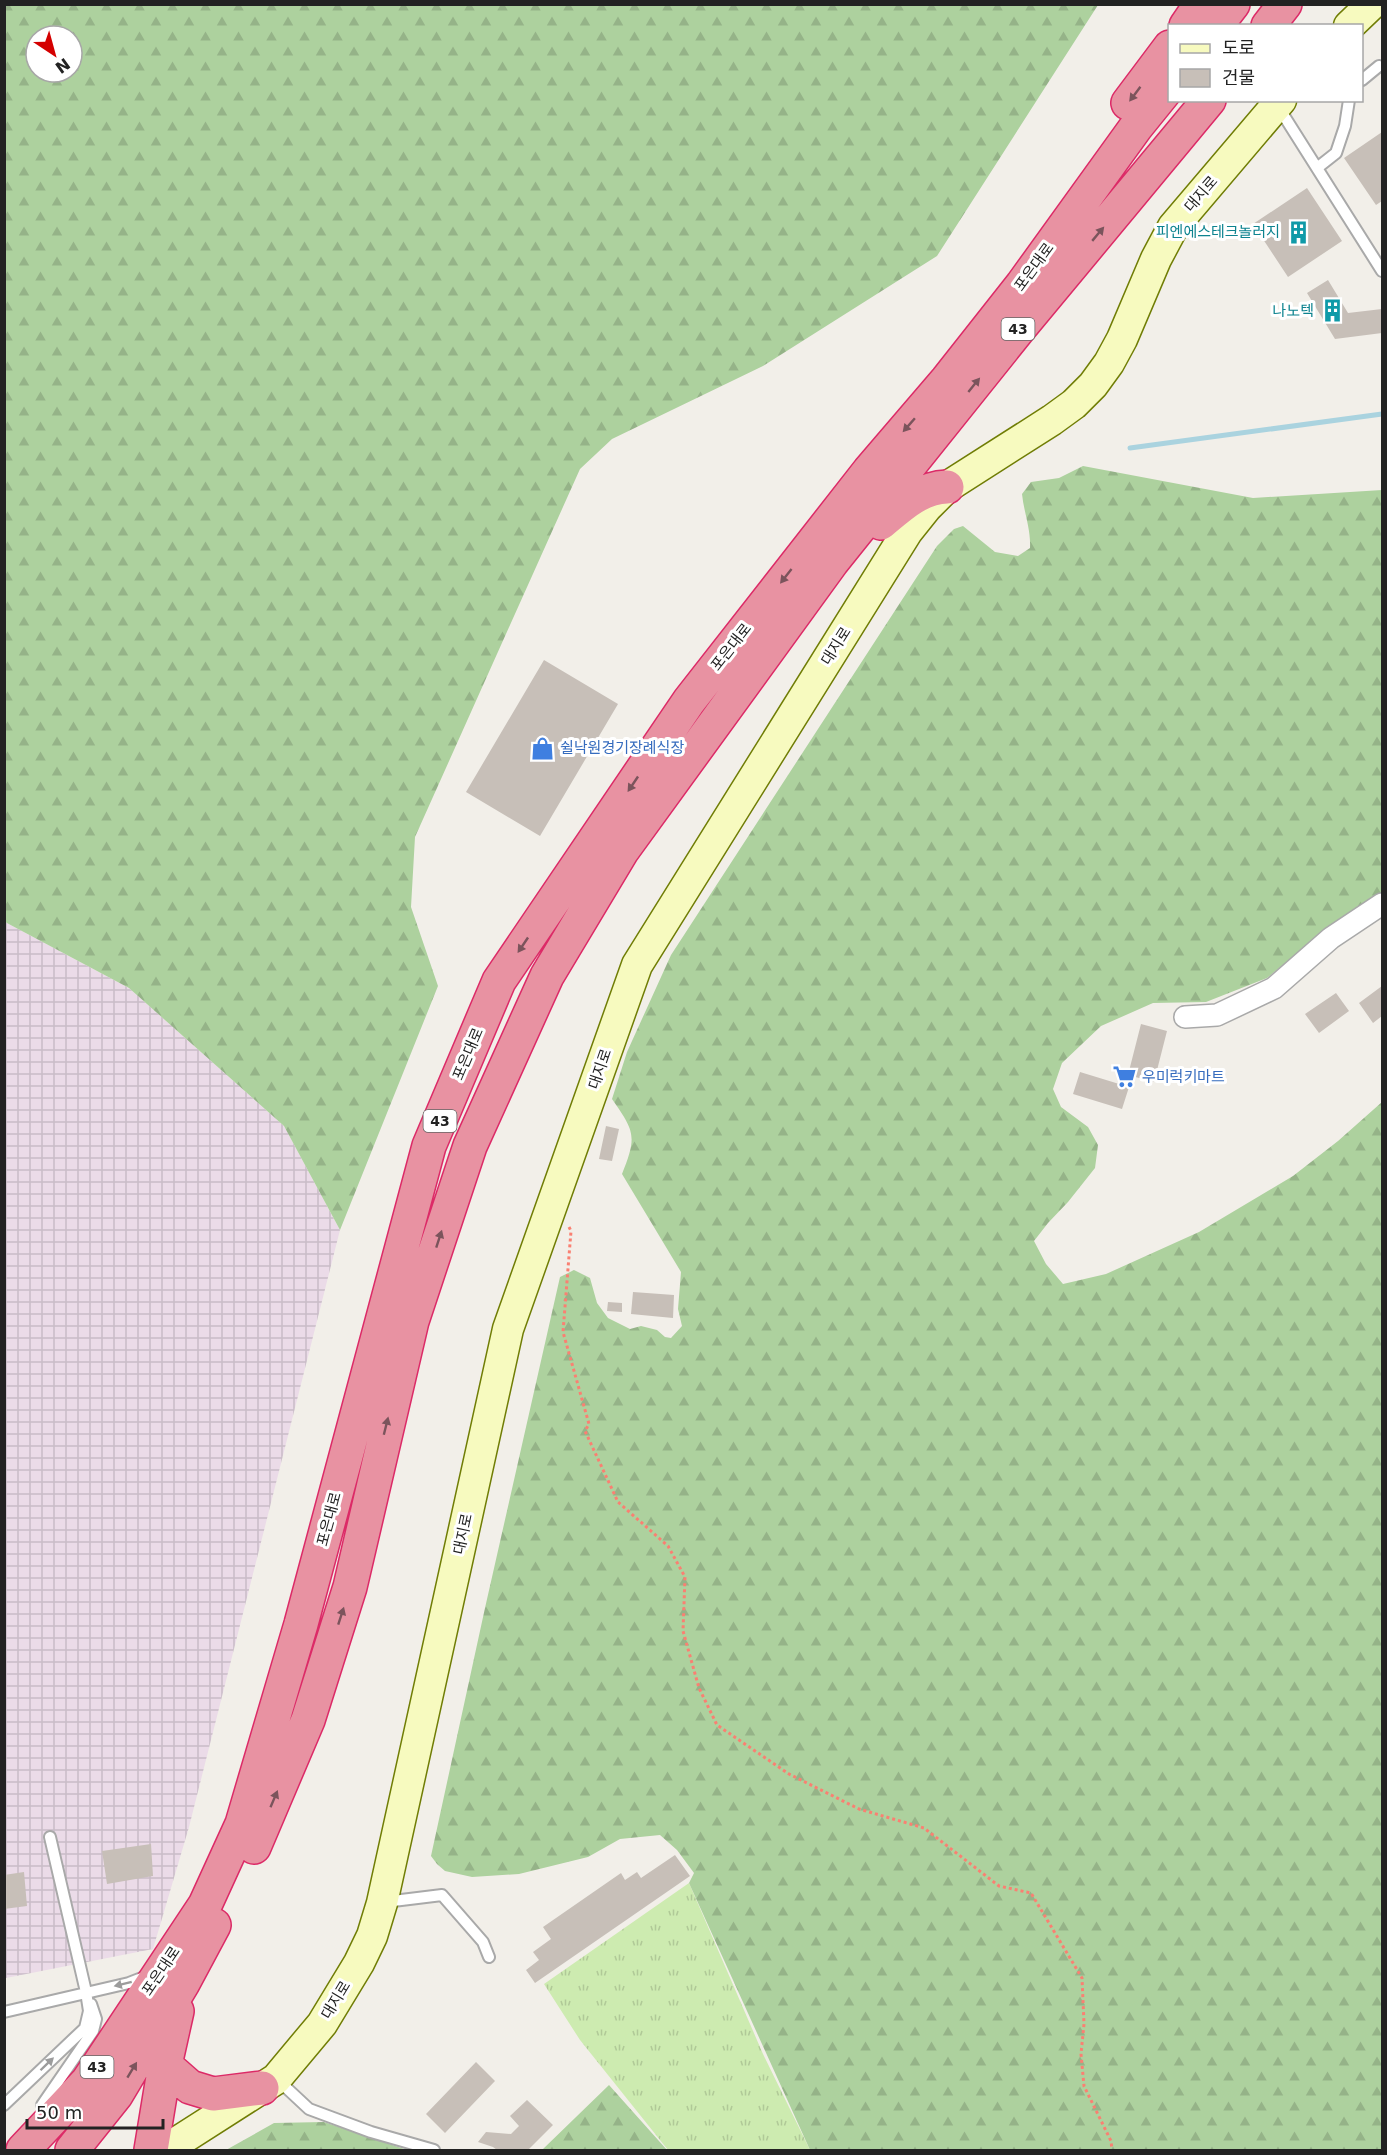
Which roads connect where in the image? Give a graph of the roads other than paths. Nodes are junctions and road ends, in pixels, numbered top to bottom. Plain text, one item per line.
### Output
1 (1201, 4) edge
2 (1233, 4) edge
3 (1285, 4) edge
4 (1372, 4) edge
5 (1187, 24) edge
6 (1218, 24) edge
7 (1270, 24) edge
8 (1351, 24) edge
9 (1168, 50) edge
10 (1379, 66) dead end
11 (1363, 80) edge
12 (1168, 87) edge
13 (1207, 102) edge
14 (1349, 102) edge
15 (1279, 103) edge
16 (1317, 168) junction
17 (1383, 271) edge
18 (947, 380) junction
19 (947, 487) junction
20 (832, 562) junction
21 (1383, 904) edge
22 (1185, 1017) dead end
23 (50, 1837) dead end
24 (382, 1903) junction
25 (489, 1957) dead end
26 (171, 1977) junction
27 (86, 1992) junction
28 (4, 2012) edge
29 (165, 2065) junction
30 (269, 2083) junction
31 (4, 2105) edge
32 (42, 2105) junction
33 (4, 2141) edge
34 (23, 2151) edge
35 (72, 2151) edge
36 (151, 2151) edge
37 (165, 2151) edge
38 (434, 2151) edge

1 - 5 highway
2 - 6 highway
3 - 7 highway
4 - 8 main road
9 -> 18 highway
10 - 11 lane
12 - 18 highway, 포은대로 / 43
20 -> 13 highway, 포은대로 / 43
14 - 16 lane
15 - 16 lane
15 - 19 main road, 대지로
16 - 17 lane
18 -> 26 highway, 포은대로 / 43
19 - 20 highway
19 - 24 main road, 대지로
26 -> 20 highway, 포은대로 / 43
21 - 22 street
23 - 27 lane
24 - 25 lane
24 - 30 main road, 대지로
26 -> 27 lane
26 - 29 highway
26 - 32 highway
26 - 34 highway, 포은대로 / 43
35 -> 26 highway, 포은대로 / 43
27 - 28 lane
31 -> 27 lane
27 - 32 lane
29 - 30 highway
29 - 36 highway
30 - 37 main road, 대지로
30 - 38 lane
32 - 33 highway

